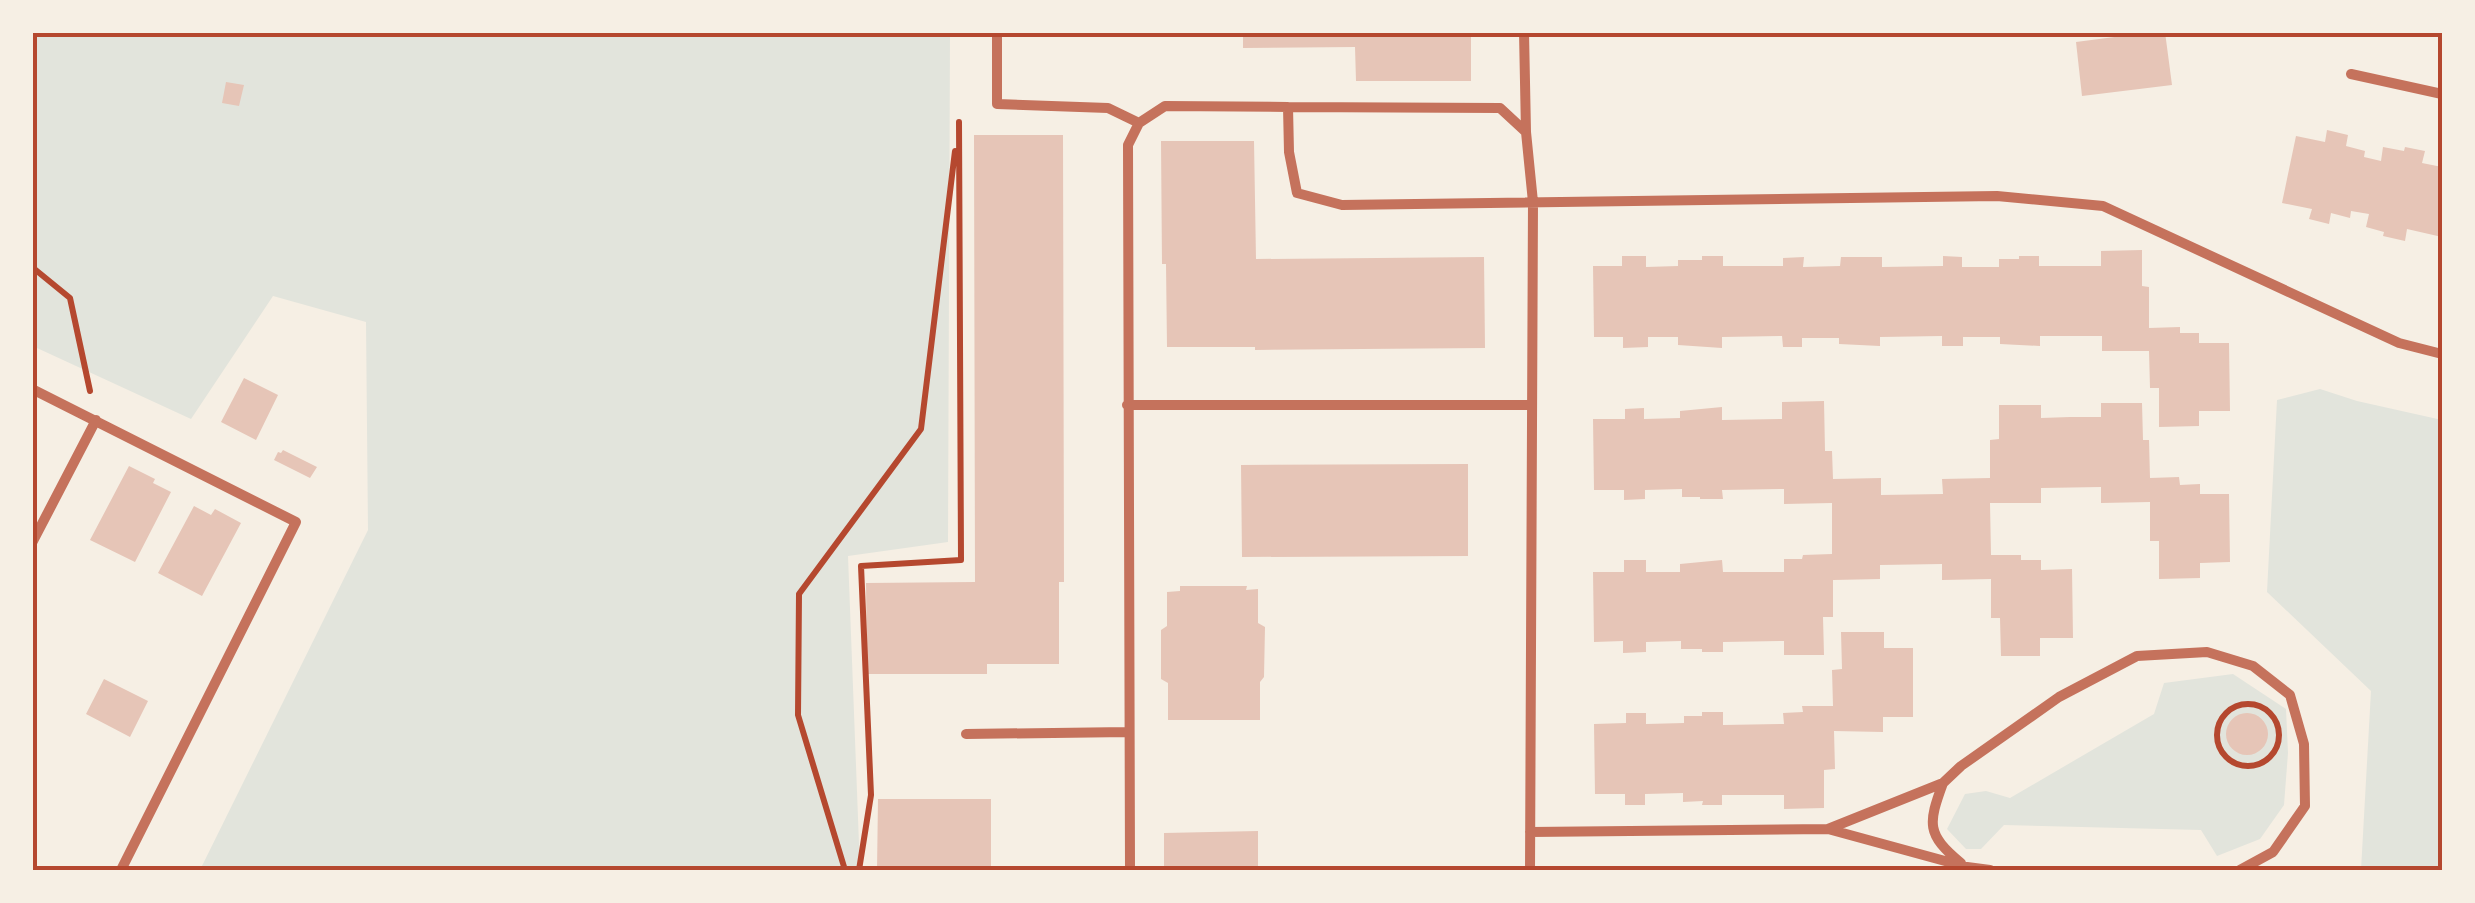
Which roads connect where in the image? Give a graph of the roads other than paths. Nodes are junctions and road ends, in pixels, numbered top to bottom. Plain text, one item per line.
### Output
1 (996, 32) edge
2 (1524, 32) edge
3 (2351, 74) dead end
4 (2442, 94) edge
5 (1288, 107) junction
6 (1139, 123) junction
7 (1526, 132) junction
8 (1533, 202) junction
9 (2442, 354) edge
10 (32, 389) edge
11 (1127, 405) junction
12 (1531, 405) junction
13 (96, 420) junction
14 (32, 543) edge
15 (1128, 732) junction
16 (966, 734) dead end
17 (1943, 783) junction
18 (1828, 829) junction
19 (1530, 832) junction
20 (1966, 867) junction
21 (120, 870) edge
22 (1130, 870) edge
23 (1530, 870) edge
24 (1990, 870) edge
25 (2240, 870) edge

1 - 6 street
2 - 7 street
3 - 4 street
5 - 6 street
5 - 7 street
5 - 8 street
6 - 11 street
7 - 8 street
8 - 9 street
8 - 12 street
10 - 13 street
11 - 12 street
11 - 15 street
12 - 19 street
13 - 14 street
13 - 21 street
15 - 16 street
15 - 22 street
17 - 18 street
17 - 20 street
17 - 25 street
18 - 19 street
18 - 20 street
19 - 23 street
20 - 24 street

